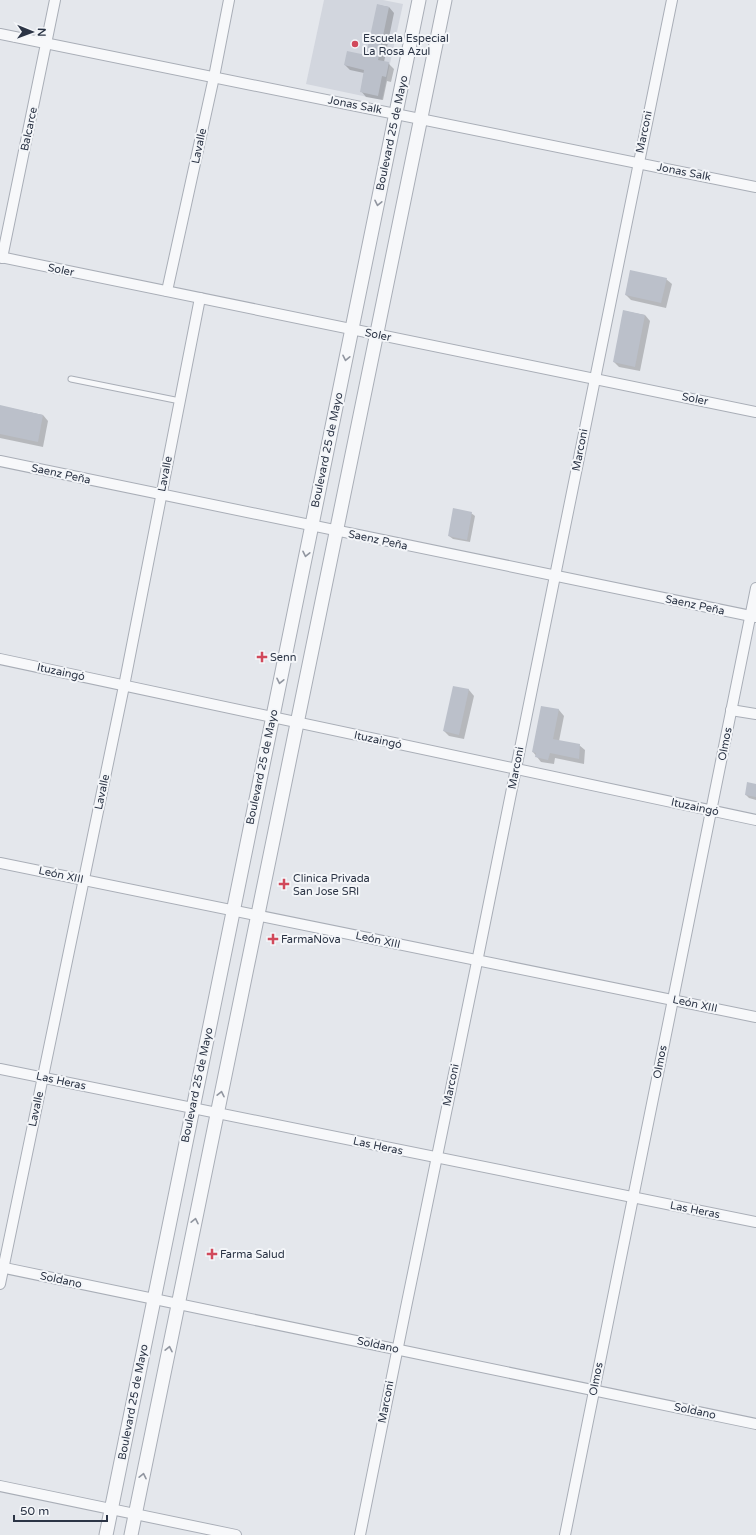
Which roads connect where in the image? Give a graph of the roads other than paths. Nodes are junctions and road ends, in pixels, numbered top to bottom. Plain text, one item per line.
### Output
1 (55, 0) edge
2 (229, 0) edge
3 (419, 0) edge
4 (445, 0) edge
5 (672, 0) edge
6 (0, 34) edge
7 (46, 44) junction
8 (214, 77) junction
9 (396, 114) junction
10 (420, 118) junction
11 (638, 163) junction
12 (756, 187) edge
13 (1, 257) edge
14 (167, 291) junction
15 (200, 298) junction
16 (352, 329) junction
17 (376, 334) junction
18 (71, 379) dead end
19 (594, 379) junction
20 (180, 401) junction
21 (756, 412) edge
22 (0, 461) edge
23 (161, 495) junction
24 (312, 526) junction
25 (336, 531) junction
26 (555, 576) junction
27 (756, 588) edge
28 (753, 617) edge
29 (0, 659) edge
30 (124, 686) junction
31 (732, 710) junction
32 (756, 714) edge
33 (273, 717) junction
34 (297, 722) junction
35 (516, 769) junction
36 (711, 810) junction
37 (756, 820) edge
38 (0, 863) edge
39 (83, 880) junction
40 (233, 910) junction
41 (258, 915) junction
42 (478, 960) junction
43 (673, 1000) junction
44 (756, 1017) edge
45 (0, 1069) edge
46 (43, 1077) junction
47 (193, 1108) junction
48 (217, 1113) junction
49 (436, 1158) junction
50 (633, 1198) junction
51 (756, 1222) edge
52 (2, 1267) edge
53 (0, 1284) edge
54 (154, 1299) junction
55 (178, 1304) junction
56 (396, 1349) junction
57 (594, 1390) junction
58 (756, 1424) edge
59 (0, 1486) edge
60 (111, 1509) junction
61 (136, 1514) junction
62 (106, 1535) edge
63 (131, 1535) edge
64 (236, 1535) edge
65 (360, 1535) edge
66 (565, 1535) edge

1 - 7 street, Balcarce
2 - 8 street, Lavalle
3 - 9 street, Boulevard 25 de Mayo
4 - 10 street
5 - 11 street, Marconi
6 - 7 street, Jonas Salk
7 - 8 street, Jonas Salk
7 - 13 street, Balcarce
8 - 9 street, Jonas Salk
8 - 14 street, Lavalle
9 - 10 street, Jonas Salk
9 -> 16 street, Boulevard 25 de Mayo
10 - 11 street, Jonas Salk
10 - 17 street
11 - 12 street, Jonas Salk
11 - 19 street, Marconi
13 - 14 street, Soler
14 - 15 street, Soler
15 - 16 street, Soler
15 - 20 street, Lavalle
16 - 17 street, Soler
16 -> 24 street, Boulevard 25 de Mayo
17 - 19 street, Soler
17 - 25 street
18 - 20 lane
19 - 21 street, Soler
19 - 26 street, Marconi
20 - 23 street, Lavalle
22 - 23 street, Saenz Peña
23 - 24 street, Saenz Peña
23 - 30 street, Lavalle
24 - 25 street, Saenz Peña
24 -> 33 street, Boulevard 25 de Mayo
25 - 26 street, Saenz Peña
25 - 34 street
26 - 28 street, Saenz Peña
26 - 35 street, Marconi
27 - 28 street, Olmos
28 - 31 street, Olmos
29 - 30 street, Ituzaingó
30 - 33 street, Ituzaingó
30 - 39 street, Lavalle
31 - 32 street
31 - 36 street, Olmos
33 - 34 street, Ituzaingó
33 - 40 street, Boulevard 25 de Mayo
34 - 35 street, Ituzaingó
34 - 41 street
35 - 36 street, Ituzaingó
35 - 42 street, Marconi
36 - 37 street, Ituzaingó
36 - 43 street, Olmos
38 - 39 street, León XIII
39 - 40 street, León XIII
39 - 46 street, Lavalle
40 - 41 street, León XIII
40 - 47 street, Boulevard 25 de Mayo
41 - 42 street, León XIII
48 -> 41 street
42 - 43 street, León XIII
42 - 49 street, Marconi
43 - 44 street, León XIII
43 - 50 street, Olmos
45 - 46 street, Las Heras
46 - 47 street, Las Heras
46 - 52 street, Lavalle
47 - 48 street, Las Heras
47 - 54 street, Boulevard 25 de Mayo
48 - 49 street, Las Heras
55 -> 48 street
49 - 50 street, Las Heras
49 - 56 street, Marconi
50 - 51 street, Las Heras
50 - 57 street, Olmos
52 - 53 street, Lavalle
52 - 54 street, Soldano
54 - 55 street, Soldano
54 - 60 street, Boulevard 25 de Mayo
55 - 56 street, Soldano
61 -> 55 street
56 - 57 street, Soldano
56 - 65 street, Marconi
57 - 58 street, Soldano
57 - 66 street, Olmos
59 - 60 street
60 - 61 street
60 - 62 street, Boulevard 25 de Mayo
61 - 63 street
61 - 64 street

